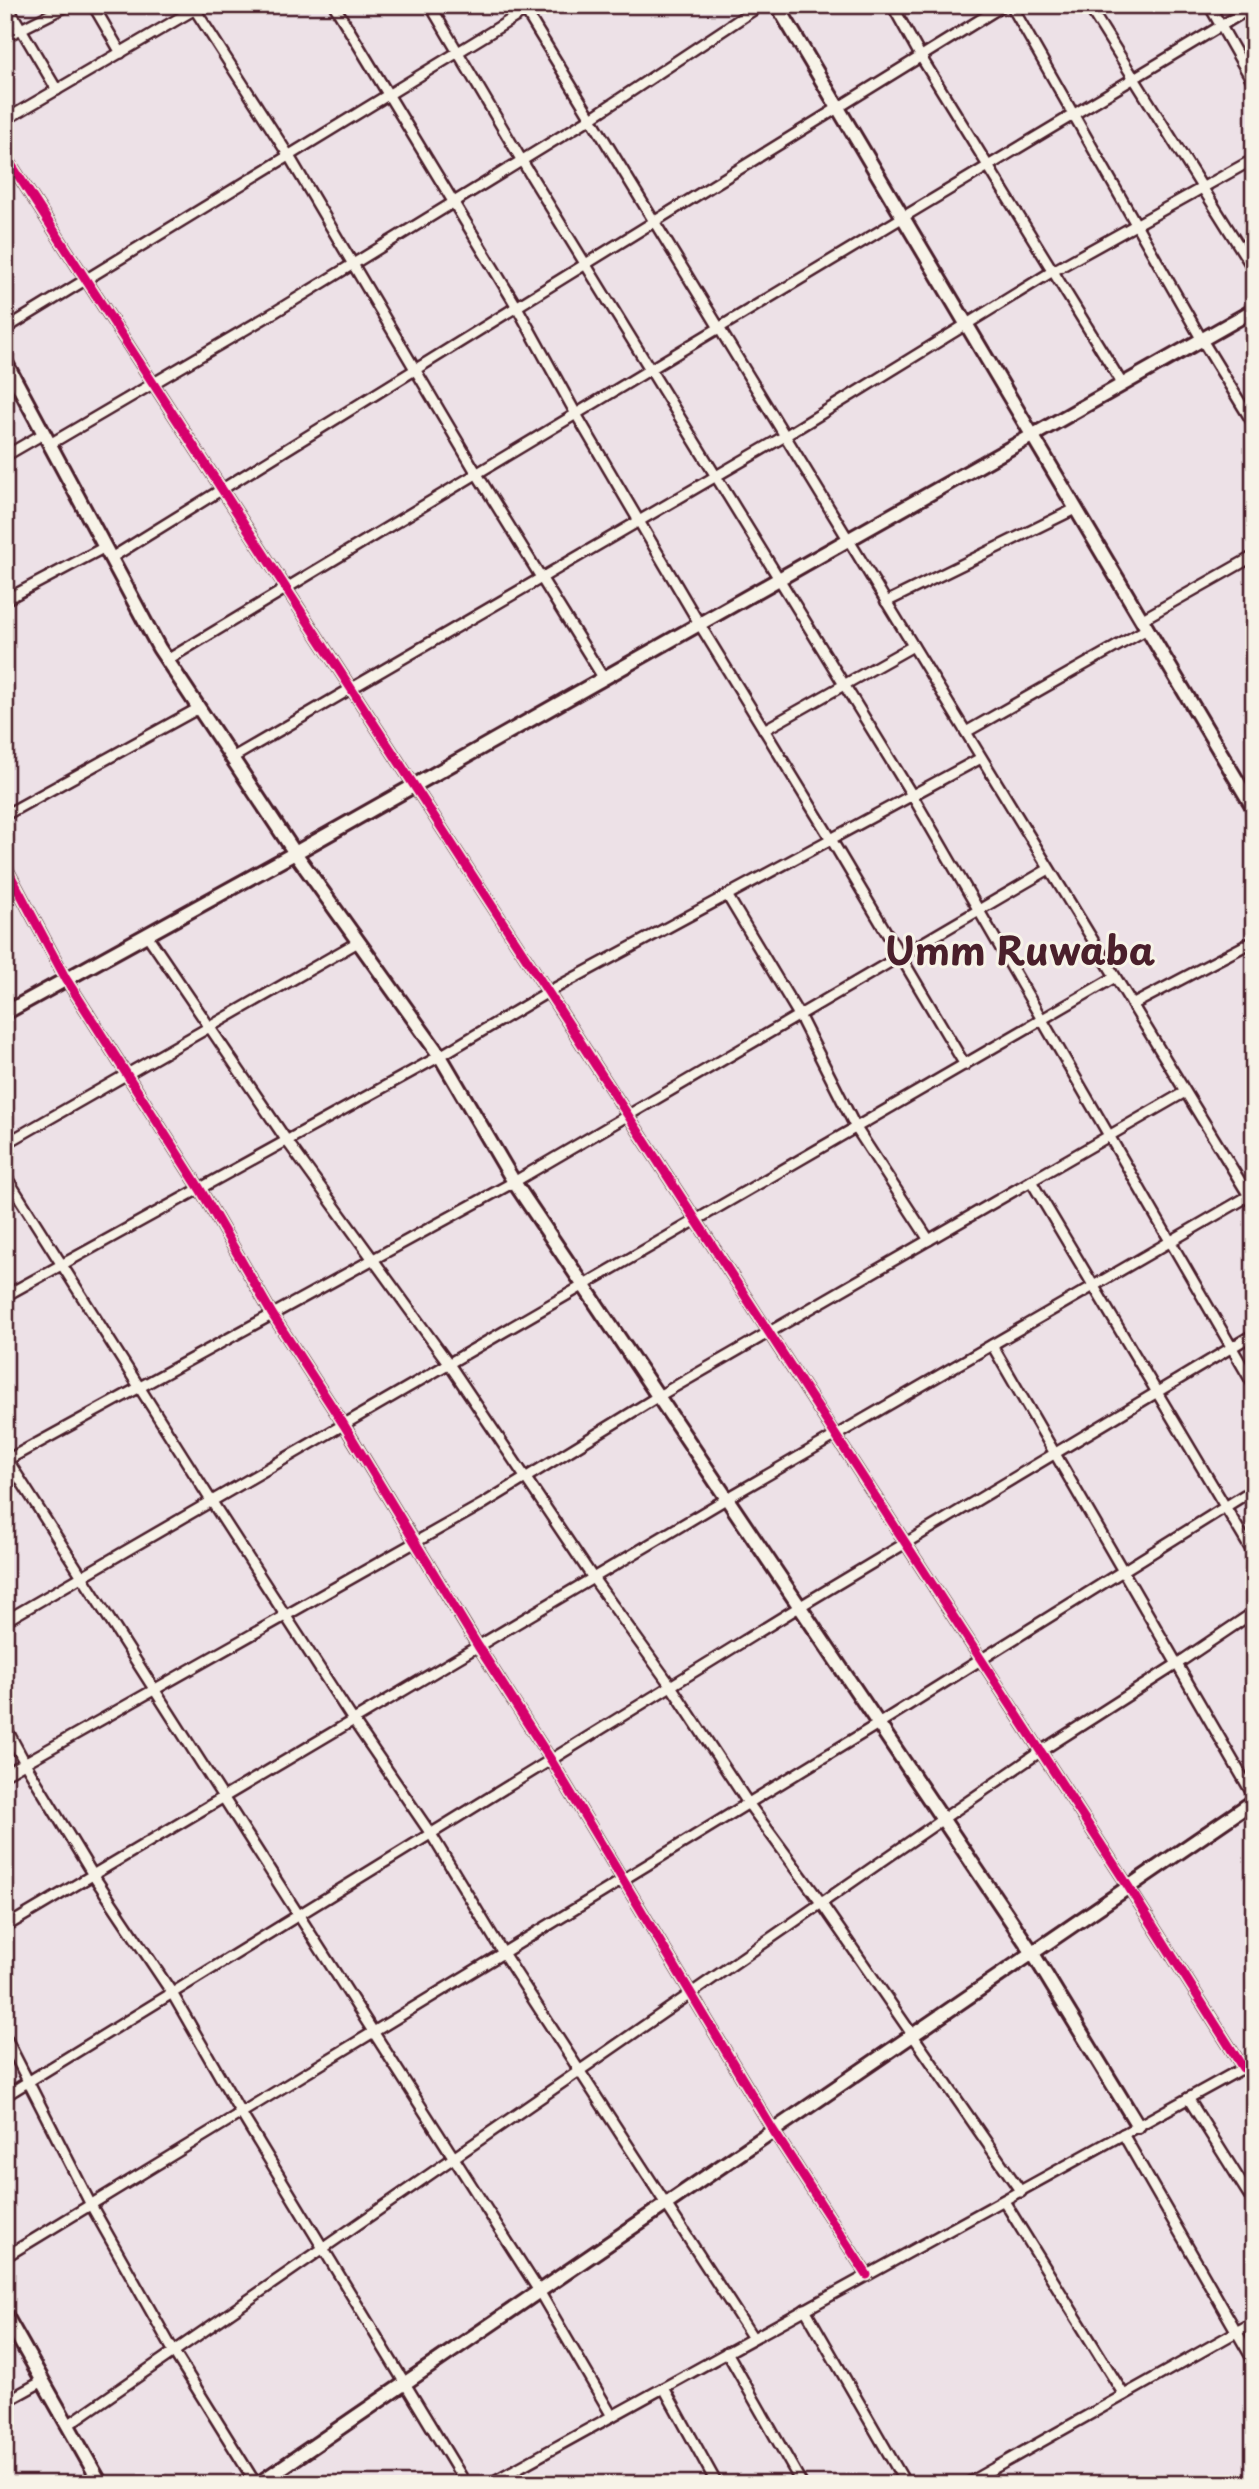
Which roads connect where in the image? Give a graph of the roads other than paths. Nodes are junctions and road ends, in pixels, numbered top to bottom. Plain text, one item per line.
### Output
1 (7, 5) edge
2 (69, 5) edge
3 (93, 5) edge
4 (334, 5) edge
5 (430, 5) edge
6 (535, 5) edge
7 (761, 5) edge
8 (777, 5) edge
9 (892, 5) edge
10 (1004, 5) edge
11 (1011, 5) edge
12 (1088, 5) edge
13 (1209, 5) edge
14 (1254, 6) edge
15 (196, 7) edge
16 (524, 8) edge
17 (1221, 26) junction
18 (20, 29) junction
19 (5, 37) edge
20 (121, 52) junction
21 (458, 52) junction
22 (921, 57) junction
23 (1134, 80) junction
24 (1254, 84) edge
25 (57, 90) junction
26 (387, 95) junction
27 (839, 109) junction
28 (1074, 116) junction
29 (591, 118) junction
30 (5, 120) edge
31 (5, 155) edge
32 (289, 156) junction
33 (1254, 159) edge
34 (522, 160) junction
35 (989, 166) junction
36 (1202, 188) junction
37 (453, 203) junction
38 (902, 217) junction
39 (654, 222) junction
40 (1137, 226) junction
41 (353, 264) junction
42 (587, 264) junction
43 (1254, 270) edge
44 (1053, 271) junction
45 (86, 280) junction
46 (517, 307) junction
47 (1254, 310) edge
48 (967, 326) junction
49 (719, 328) junction
50 (5, 329) edge
51 (1202, 340) junction
52 (5, 361) edge
53 (417, 369) junction
54 (651, 369) junction
55 (153, 383) junction
56 (1123, 385) junction
57 (576, 414) junction
58 (1254, 425) edge
59 (785, 436) junction
60 (1033, 437) junction
61 (47, 439) junction
62 (5, 456) edge
63 (477, 474) junction
64 (716, 477) junction
65 (222, 489) junction
66 (1075, 509) junction
67 (639, 521) junction
68 (849, 541) junction
69 (108, 552) junction
70 (1254, 556) edge
71 (541, 578) junction
72 (781, 579) junction
73 (286, 588) junction
74 (5, 600) edge
75 (886, 602) junction
76 (700, 625) junction
77 (1144, 625) junction
78 (913, 646) junction
79 (167, 660) junction
80 (604, 679) junction
81 (845, 685) junction
82 (351, 689) junction
83 (199, 708) junction
84 (764, 730) junction
85 (966, 732) junction
86 (232, 758) junction
87 (981, 758) junction
88 (414, 786) junction
89 (912, 795) junction
90 (1254, 809) edge
91 (5, 815) edge
92 (831, 839) junction
93 (295, 853) junction
94 (5, 865) edge
95 (1049, 869) junction
96 (727, 895) junction
97 (979, 909) junction
98 (147, 934) junction
99 (1254, 941) edge
100 (358, 942) junction
101 (900, 956) junction
102 (1115, 977) junction
103 (66, 979) junction
104 (548, 992) junction
105 (1132, 1005) junction
106 (5, 1013) edge
107 (799, 1015) junction
108 (1043, 1019) junction
109 (209, 1028) junction
110 (440, 1056) junction
111 (965, 1065) junction
112 (127, 1075) junction
113 (1185, 1092) junction
114 (628, 1115) junction
115 (856, 1128) junction
116 (1108, 1136) junction
117 (287, 1141) junction
118 (5, 1144) edge
119 (5, 1175) edge
120 (1031, 1181) junction
121 (513, 1182) junction
122 (200, 1189) junction
123 (1252, 1198) edge
124 (696, 1221) junction
125 (929, 1240) junction
126 (1170, 1241) junction
127 (373, 1259) junction
128 (63, 1264) junction
129 (1095, 1285) junction
130 (583, 1287) junction
131 (5, 1296) edge
132 (272, 1314) junction
133 (769, 1332) junction
134 (1254, 1334) edge
135 (992, 1345) junction
136 (1232, 1347) junction
137 (449, 1364) junction
138 (141, 1386) junction
139 (1254, 1386) edge
140 (1156, 1393) junction
141 (657, 1397) junction
142 (344, 1425) junction
143 (836, 1435) junction
144 (1055, 1453) junction
145 (6, 1459) edge
146 (527, 1477) junction
147 (1254, 1489) edge
148 (726, 1499) junction
149 (212, 1502) junction
150 (1224, 1507) junction
151 (414, 1543) junction
152 (906, 1543) junction
153 (1254, 1555) edge
154 (1123, 1570) junction
155 (82, 1577) junction
156 (593, 1578) junction
157 (799, 1607) junction
158 (1254, 1612) edge
159 (286, 1615) junction
160 (5, 1621) edge
161 (478, 1647) junction
162 (981, 1659) junction
163 (1177, 1664) junction
164 (671, 1686) junction
165 (154, 1690) junction
166 (353, 1720) junction
167 (878, 1724) junction
168 (5, 1726) edge
169 (1041, 1751) junction
170 (551, 1760) junction
171 (25, 1763) junction
172 (5, 1774) edge
173 (223, 1798) junction
174 (1254, 1799) edge
175 (748, 1803) junction
176 (943, 1820) junction
177 (431, 1834) junction
178 (93, 1875) junction
179 (623, 1880) junction
180 (1128, 1886) junction
181 (821, 1904) junction
182 (299, 1915) junction
183 (5, 1927) edge
184 (1032, 1952) junction
185 (503, 1953) junction
186 (172, 1993) junction
187 (690, 1995) junction
188 (373, 2032) junction
189 (911, 2035) junction
190 (5, 2036) edge
191 (1254, 2062) edge
192 (1244, 2068) junction
193 (580, 2071) junction
194 (29, 2081) junction
195 (5, 2095) edge
196 (1188, 2098) junction
197 (241, 2113) junction
198 (1138, 2126) junction
199 (773, 2130) junction
200 (1122, 2134) junction
201 (454, 2158) junction
202 (1021, 2192) junction
203 (1004, 2201) junction
204 (1254, 2203) edge
205 (664, 2204) junction
206 (91, 2205) junction
207 (323, 2249) junction
208 (5, 2257) edge
209 (867, 2275) junction
210 (539, 2291) junction
211 (805, 2309) junction
212 (5, 2314) edge
213 (1254, 2322) edge
214 (1236, 2332) junction
215 (753, 2338) junction
216 (174, 2352) junction
217 (727, 2353) junction
218 (1254, 2362) edge
219 (43, 2381) junction
220 (404, 2384) junction
221 (664, 2388) junction
222 (1124, 2395) junction
223 (5, 2402) edge
224 (612, 2416) junction
225 (68, 2425) junction
226 (511, 2472) junction
227 (101, 2484) edge
228 (257, 2484) edge
229 (466, 2484) edge
230 (489, 2484) edge
231 (518, 2484) edge
232 (717, 2484) edge
233 (802, 2484) edge
234 (906, 2484) edge
235 (966, 2484) edge

1 - 18 street
2 - 18 street
3 - 20 street
4 - 26 street
5 - 21 street
6 - 16 street
7 - 29 street
8 - 27 street
9 - 22 street
10 - 22 street
11 - 28 street
12 - 23 street
13 - 17 street
14 - 17 street
15 - 20 street
15 - 32 street
16 - 21 street
16 - 29 street
17 - 23 street
17 - 24 street
18 - 19 street
18 - 25 street
20 - 25 street
21 - 26 street
21 - 34 street
22 - 27 street
22 - 35 street
23 - 28 street
23 - 36 street
25 - 30 street
26 - 32 street
26 - 37 street
27 - 38 street
27 - 39 street
28 - 35 street
28 - 40 street
29 - 34 street
29 - 39 street
31 - 45 street
32 - 41 street
32 - 45 street
33 - 36 street
34 - 37 street
34 - 42 street
35 - 38 street
35 - 44 street
36 - 40 street
36 - 43 street
37 - 41 street
37 - 46 street
38 - 48 street
38 - 49 street
39 - 42 street
39 - 49 street
40 - 44 street
40 - 51 street
41 - 53 street
41 - 55 street
42 - 46 street
42 - 54 street
44 - 48 street
44 - 56 street
45 - 50 street
45 - 55 street
46 - 53 street
46 - 57 street
47 - 51 street
48 - 59 street
48 - 60 street
49 - 54 street
49 - 59 street
51 - 56 street
51 - 58 street
52 - 61 street
53 - 63 street
53 - 65 street
54 - 57 street
54 - 64 street
55 - 61 street
55 - 65 street
56 - 60 street
57 - 63 street
57 - 67 street
59 - 64 street
59 - 68 street
60 - 66 street
60 - 68 street
61 - 62 street
61 - 69 street
63 - 71 street
63 - 73 street
64 - 67 street
64 - 72 street
65 - 69 street
65 - 73 street
66 - 75 street
66 - 77 street
67 - 71 street
67 - 76 street
68 - 72 street
68 - 75 street
69 - 74 street
69 - 79 street
70 - 77 street
71 - 80 street
71 - 82 street
72 - 76 street
72 - 81 street
73 - 79 street
73 - 82 street
75 - 78 street
76 - 80 street
76 - 84 street
77 - 85 street
77 - 90 street
78 - 81 street
78 - 85 street
79 - 83 street
80 - 88 street
81 - 84 street
81 - 89 street
82 - 86 street
82 - 88 street
83 - 86 street
83 - 91 street
84 - 92 street
85 - 87 street
86 - 93 street
87 - 89 street
87 - 95 street
88 - 93 street
88 - 104 street
89 - 92 street
89 - 97 street
92 - 96 street
92 - 101 street
93 - 98 street
93 - 100 street
94 - 103 street
95 - 97 street
95 - 102 street
96 - 104 street
96 - 107 street
97 - 101 street
97 - 108 street
98 - 103 street
98 - 109 street
99 - 105 street
100 - 109 street
100 - 110 street
101 - 107 street
101 - 111 street
102 - 105 street
102 - 108 street
103 - 106 street
103 - 112 street
104 - 110 street
104 - 114 street
105 - 113 street
107 - 114 street
107 - 115 street
108 - 111 street
108 - 116 street
109 - 112 street
109 - 117 street
110 - 117 street
110 - 121 street
111 - 115 street
112 - 118 street
112 - 122 street
113 - 116 street
113 - 123 street
114 - 121 street
114 - 124 street
115 - 124 street
115 - 125 street
116 - 120 street
116 - 126 street
117 - 122 street
117 - 127 street
119 - 128 street
120 - 125 street
120 - 129 street
121 - 127 street
121 - 130 street
122 - 128 street
122 - 132 street
123 - 126 street
124 - 130 street
124 - 133 street
125 - 133 street
126 - 129 street
126 - 136 street
127 - 132 street
127 - 137 street
128 - 131 street
128 - 138 street
129 - 135 street
129 - 140 street
130 - 137 street
130 - 141 street
132 - 138 street
132 - 142 street
133 - 141 street
133 - 143 street
134 - 136 street
135 - 143 street
135 - 144 street
136 - 139 street
136 - 140 street
137 - 142 street
137 - 146 street
138 - 145 street
138 - 149 street
140 - 144 street
140 - 150 street
141 - 146 street
141 - 148 street
142 - 149 street
142 - 151 street
143 - 148 street
143 - 152 street
144 - 152 street
144 - 154 street
145 - 155 street
146 - 151 street
146 - 156 street
147 - 150 street
148 - 156 street
148 - 157 street
149 - 155 street
149 - 159 street
150 - 153 street
150 - 154 street
151 - 159 street
151 - 161 street
152 - 157 street
152 - 162 street
154 - 162 street
154 - 163 street
155 - 160 street
155 - 165 street
156 - 161 street
156 - 164 street
157 - 164 street
157 - 167 street
158 - 163 street
159 - 165 street
159 - 166 street
161 - 166 street
161 - 170 street
162 - 167 street
162 - 169 street
163 - 169 street
163 - 174 street
164 - 170 street
164 - 175 street
165 - 171 street
165 - 173 street
166 - 173 street
166 - 177 street
167 - 175 street
167 - 176 street
168 - 171 street
169 - 176 street
169 - 180 street
170 - 177 street
170 - 179 street
171 - 172 street
171 - 178 street
173 - 178 street
173 - 182 street
174 - 180 street
175 - 179 street
175 - 181 street
176 - 181 street
176 - 184 street
177 - 182 street
177 - 185 street
178 - 183 street
178 - 186 street
179 - 185 street
179 - 187 street
180 - 184 street
180 - 192 street
181 - 187 street
181 - 189 street
182 - 186 street
182 - 188 street
184 - 189 street
184 - 198 street
185 - 188 street
185 - 193 street
186 - 194 street
186 - 197 street
187 - 193 street
187 - 199 street
188 - 197 street
188 - 201 street
189 - 199 street
189 - 202 street
190 - 194 street
191 - 192 street
192 - 196 street
193 - 201 street
193 - 205 street
194 - 195 street
194 - 206 street
196 - 198 street
196 - 204 street
197 - 206 street
197 - 207 street
198 - 200 street
199 - 205 street
199 - 209 street
200 - 202 street
200 - 214 street
201 - 207 street
201 - 210 street
202 - 203 street
203 - 209 street
203 - 222 street
205 - 210 street
205 - 215 street
206 - 208 street
206 - 216 street
207 - 216 street
207 - 220 street
209 - 211 street
210 - 220 street
210 - 224 street
211 - 215 street
211 - 234 street
212 - 219 street
213 - 214 street
214 - 218 street
214 - 222 street
215 - 217 street
216 - 225 street
216 - 228 street
217 - 221 street
217 - 233 street
219 - 223 street
219 - 225 street
220 - 228 street
220 - 229 street
221 - 224 street
221 - 232 street
222 - 235 street
224 - 226 street
225 - 227 street
226 - 230 street
226 - 231 street

